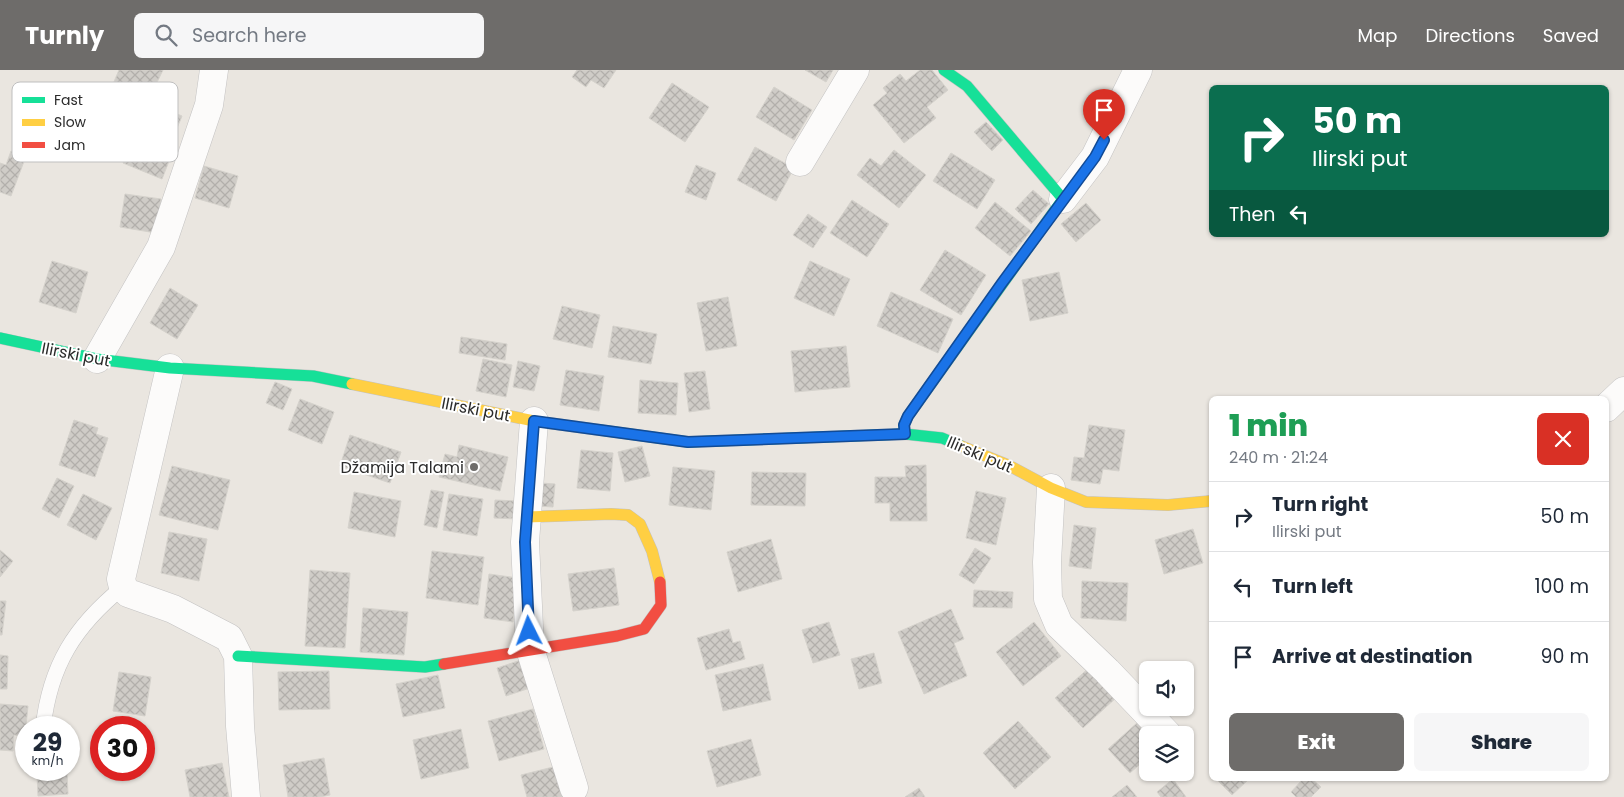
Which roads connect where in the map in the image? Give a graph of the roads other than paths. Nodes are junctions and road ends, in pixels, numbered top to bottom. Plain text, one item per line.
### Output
1 (214, 70) edge
2 (855, 70) edge
3 (944, 70) edge
4 (1138, 70) edge
5 (800, 162) dead end
6 (1063, 199) junction
7 (0, 338) edge
8 (97, 359) junction
9 (170, 368) junction
10 (1624, 392) edge
11 (1609, 405) edge
12 (534, 421) junction
13 (905, 434) junction
14 (1051, 488) junction
15 (1209, 501) edge
16 (527, 517) junction
17 (123, 587) junction
18 (530, 649) junction
19 (238, 656) junction
20 (45, 716) edge
21 (1159, 726) edge
22 (574, 788) dead end
23 (246, 797) edge

1 - 8 street
2 - 5 street
3 - 6 street
4 - 6 street
6 - 13 street
7 - 8 street, Ilirski put
8 - 9 street, Ilirski put
9 - 12 street, Ilirski put
9 - 17 street
10 - 11 street
12 - 13 street, Ilirski put
12 - 16 street
13 - 14 street, Ilirski put
14 - 15 street, Ilirski put
14 - 21 street
16 - 18 street
16 - 18 street
17 - 19 street
17 - 20 lane
18 - 19 street
18 - 22 street
19 - 23 street

